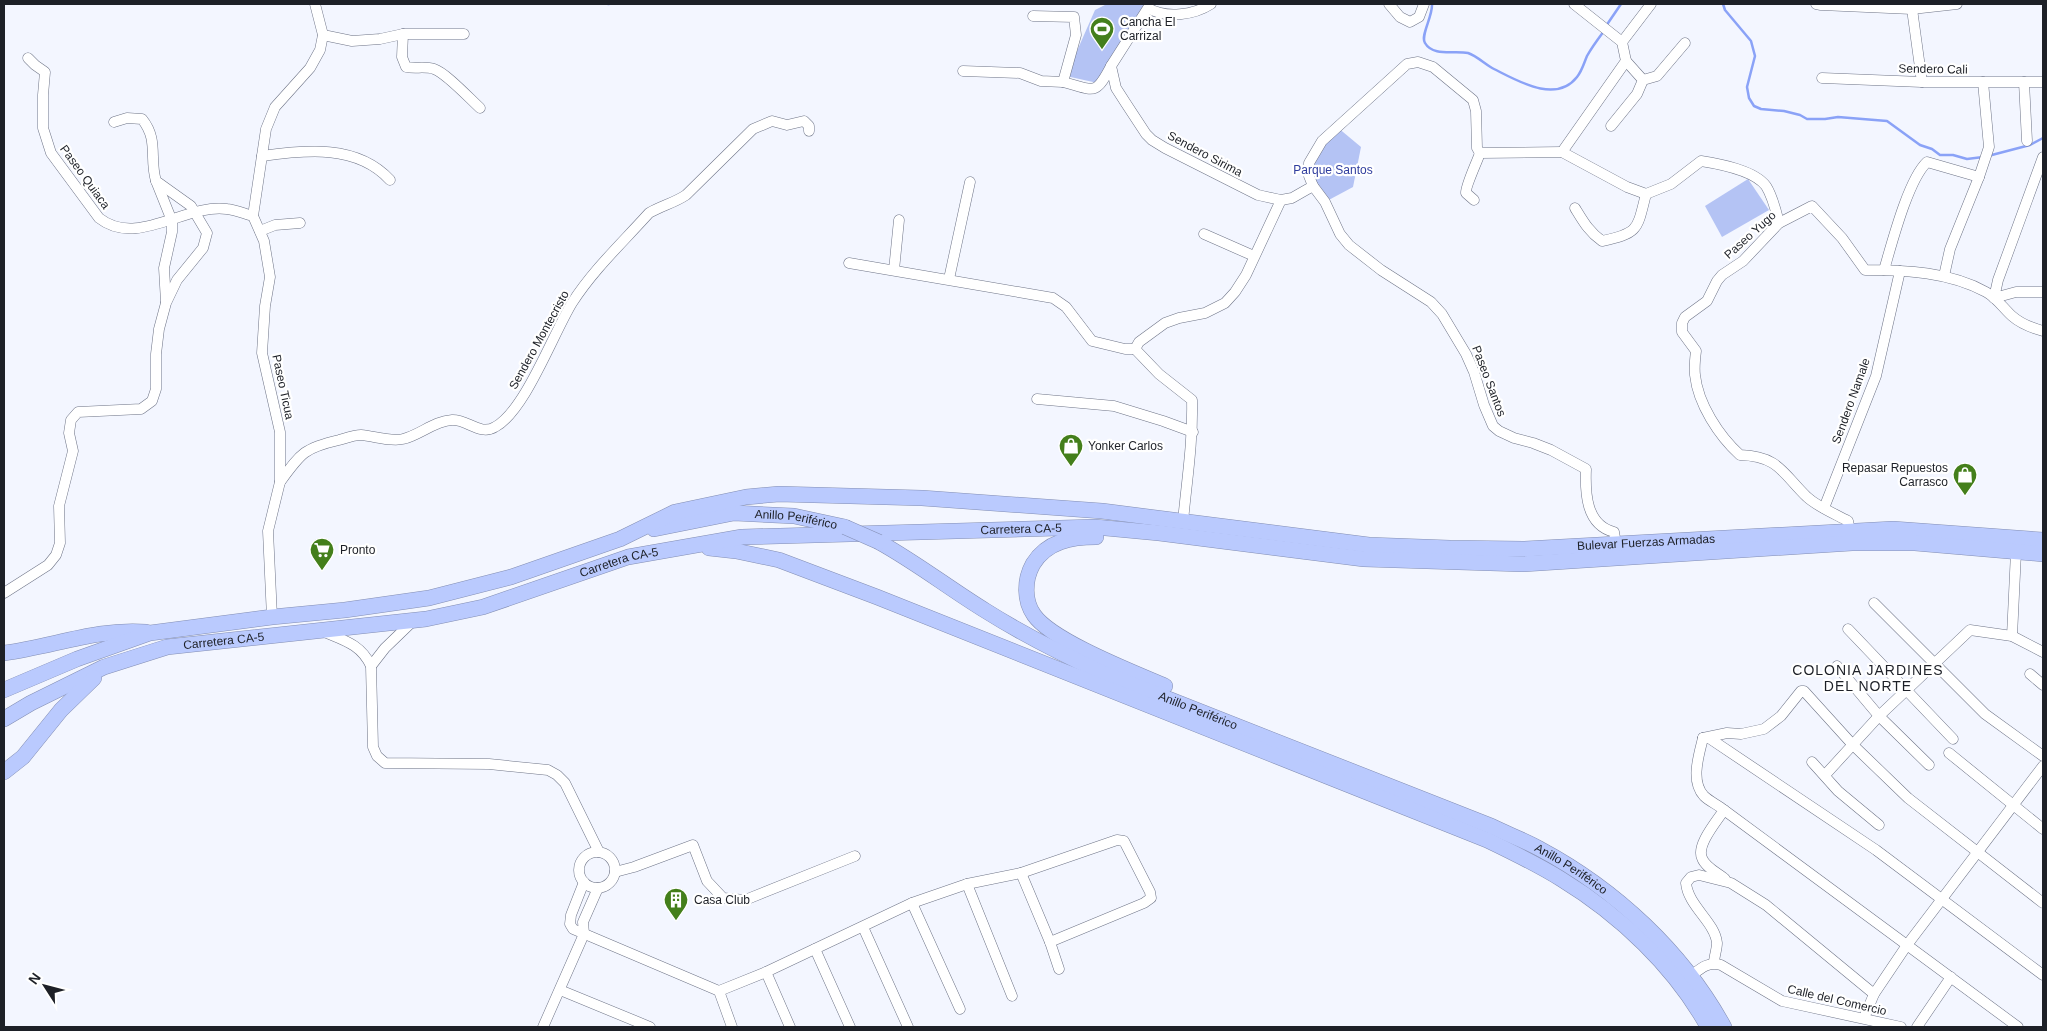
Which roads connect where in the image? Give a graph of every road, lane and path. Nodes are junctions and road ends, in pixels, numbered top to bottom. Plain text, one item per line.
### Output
1 (315, 4) edge
2 (1211, 4) edge
3 (1389, 4) edge
4 (1424, 4) edge
5 (1574, 4) edge
6 (1652, 4) edge
7 (1816, 4) edge
8 (1957, 4) edge
9 (1150, 6) edge
10 (1912, 9) junction
11 (1034, 16) dead end
12 (403, 34) junction
13 (464, 34) dead end
14 (323, 35) junction
15 (1622, 42) junction
16 (1685, 43) dead end
17 (28, 58) dead end
18 (1626, 61) junction
19 (1111, 66) junction
20 (963, 71) dead end
21 (1822, 78) dead end
22 (1644, 80) junction
23 (1063, 82) junction
24 (1922, 82) junction
25 (1983, 82) junction
26 (2024, 82) junction
27 (2043, 82) edge
28 (480, 108) dead end
29 (114, 122) dead end
30 (1611, 126) dead end
31 (809, 131) dead end
32 (2027, 141) dead end
33 (1562, 152) junction
34 (1480, 153) junction
35 (262, 156) junction
36 (2043, 157) edge
37 (1979, 178) junction
38 (390, 180) dead end
39 (156, 181) junction
40 (970, 182) dead end
41 (1313, 186) junction
42 (1646, 194) junction
43 (1281, 200) junction
44 (1474, 200) dead end
45 (1575, 208) dead end
46 (196, 212) junction
47 (253, 216) junction
48 (172, 220) junction
49 (899, 220) dead end
50 (300, 223) dead end
51 (1778, 223) junction
52 (260, 231) junction
53 (1204, 234) dead end
54 (1254, 256) junction
55 (849, 263) dead end
56 (894, 270) junction
57 (1884, 270) junction
58 (1900, 271) junction
59 (1944, 276) junction
60 (949, 279) junction
61 (2043, 292) edge
62 (1994, 298) junction
63 (166, 303) junction
64 (2043, 331) edge
65 (1135, 349) junction
66 (1037, 399) dead end
67 (1193, 432) junction
68 (280, 482) junction
69 (1824, 508) junction
70 (1183, 520) junction
71 (1250, 529) joint
72 (1850, 532) junction
73 (620, 539) junction
74 (2043, 540) edge
75 (1616, 544) junction
76 (1258, 545) junction
77 (692, 547) junction
78 (2016, 552) junction
79 (2043, 554) edge
80 (4, 593) edge
81 (1874, 603) dead end
82 (272, 617) junction
83 (412, 622) junction
84 (1848, 629) dead end
85 (322, 631) junction
86 (150, 633) junction
87 (2012, 636) junction
88 (4, 652) edge
89 (2043, 652) edge
90 (1934, 663) junction
91 (371, 666) junction
92 (1837, 666) dead end
93 (104, 668) junction
94 (2030, 674) dead end
95 (2043, 685) edge
96 (4, 690) edge
97 (1905, 690) junction
98 (1879, 716) junction
99 (4, 719) edge
100 (1703, 738) junction
101 (1953, 739) dead end
102 (1852, 744) junction
103 (1949, 753) dead end
104 (2043, 756) edge
105 (1812, 762) dead end
106 (1929, 765) dead end
107 (2043, 766) edge
108 (1349, 770) junction
109 (4, 772) edge
110 (1824, 775) junction
111 (2013, 806) junction
112 (1724, 810) junction
113 (1880, 825) dead end
114 (2043, 829) edge
115 (599, 852) junction
116 (1977, 853) junction
117 (855, 856) dead end
118 (615, 872) junction
119 (1021, 873) junction
120 (584, 882) junction
121 (1731, 883) junction
122 (967, 884) junction
123 (598, 888) junction
124 (1942, 899) junction
125 (2043, 903) edge
126 (912, 904) junction
127 (863, 927) junction
128 (584, 934) junction
129 (1050, 942) junction
130 (1907, 945) junction
131 (815, 949) junction
132 (1714, 963) junction
133 (1059, 969) dead end
134 (766, 972) junction
135 (2043, 975) edge
136 (1691, 976) junction
137 (1951, 977) junction
138 (560, 990) junction
139 (719, 991) junction
140 (1874, 994) junction
141 (1012, 996) dead end
142 (960, 1009) dead end
143 (1864, 1018) junction
144 (543, 1027) edge
145 (650, 1027) edge
146 (732, 1027) edge
147 (790, 1027) edge
148 (850, 1027) edge
149 (908, 1027) edge
150 (1708, 1027) edge
151 (1724, 1027) edge
152 (1901, 1027) edge
153 (1917, 1027) edge
154 (2018, 1027) edge

1 - 14 street
2 - 9 street
3 - 4 street
5 - 15 street
6 - 15 street
7 - 10 street
8 - 10 street
9 - 19 street
10 - 24 street
11 - 23 street
12 - 13 street
12 - 14 street
12 - 28 street
14 - 35 street
15 - 18 street
16 - 22 street
17 - 48 street, Paseo Quiaca
18 - 22 street
18 - 33 street
19 - 23 street
19 - 43 street, Sendero Sirima
20 - 23 street
21 - 24 street, Sendero Cali
22 - 30 street
24 - 25 street, Sendero Cali
25 - 26 street, Sendero Cali
25 - 37 street
26 - 27 street, Sendero Cali
26 - 32 street
29 - 39 street
31 - 68 street, Sendero Montecristo
33 - 34 street
33 - 42 street
34 - 41 street
34 - 44 street
35 - 38 street
35 - 47 street
36 - 62 street
37 - 57 street
37 - 59 street
39 - 46 street
39 - 48 street
40 - 60 street
41 - 43 street
41 - 75 street, Paseo Santos
42 - 45 street
42 - 51 street
43 - 54 street
46 - 47 street, Paseo Quiaca
46 - 48 street, Paseo Quiaca
46 - 63 street
47 - 52 street, Paseo Ticua
48 - 63 street
49 - 56 street
50 - 52 street
51 - 57 street, Paseo Yugo
51 - 69 street, Paseo Yugo
52 - 68 street, Paseo Ticua
53 - 54 street
54 - 65 street
55 - 56 street
56 - 60 street
57 - 58 street, Paseo Yugo
58 - 59 street, Paseo Yugo
58 - 69 street, Sendero Namale
59 - 62 street, Paseo Yugo
60 - 65 street
61 - 62 street
62 - 64 street, Paseo Yugo
63 - 80 street
65 - 67 street
66 - 67 street
67 - 70 street
68 - 82 street, Paseo Ticua
69 - 72 street, Paseo Yugo
70 - 71 highway, Carretera CA-5
70 - 73 highway, Carretera CA-5
71 - 75 highway, Bulevar Fuerzas Armadas
72 - 74 highway, Bulevar Fuerzas Armadas
72 - 75 highway, Bulevar Fuerzas Armadas
73 - 82 highway, Carretera CA-5
73 - 108 highway, Anillo Periférico, bridge
76 - 77 highway, Carretera CA-5
76 - 78 highway, Bulevar Fuerzas Armadas
76 - 108 highway
77 - 83 highway, Carretera CA-5
77 - 150 highway, Anillo Periférico
78 - 79 highway, Bulevar Fuerzas Armadas
78 - 87 street
81 - 90 street
82 - 86 highway, Carretera CA-5
83 - 85 highway, Carretera CA-5
83 - 91 street
84 - 97 street
85 - 91 street
85 - 93 highway, Carretera CA-5
86 - 88 highway
86 - 96 highway, Carretera CA-5
87 - 89 street
87 - 90 street
90 - 97 street
90 - 104 street
91 - 115 street
92 - 98 street
93 - 99 highway, Carretera CA-5
93 - 109 highway
94 - 95 street
97 - 98 street
97 - 101 street
98 - 102 street
98 - 106 street
100 - 102 street
100 - 112 street
100 - 124 street
102 - 110 street
102 - 116 street
103 - 111 street
105 - 110 street
107 - 111 street
108 - 136 highway, Anillo Periférico
110 - 113 street
111 - 114 street
111 - 116 street
112 - 121 street
112 - 130 street
115 - 118 street
115 - 120 street
116 - 124 street
116 - 125 street
117 - 118 street
118 - 123 street
119 - 122 street
119 - 129 street
119 - 129 street
120 - 123 street
120 - 128 street
121 - 132 street
121 - 140 street
122 - 126 street
122 - 141 street
123 - 128 street
124 - 130 street
124 - 135 street
126 - 127 street
126 - 142 street
127 - 131 street
127 - 149 street
128 - 138 street
128 - 139 street
129 - 133 street
130 - 137 street
130 - 140 street
131 - 134 street
131 - 148 street
132 - 136 street
132 - 143 street, Calle del Comercio
134 - 139 street
134 - 147 street
136 - 151 highway, Anillo Periférico
137 - 153 street
137 - 154 street
138 - 144 street
138 - 145 street
139 - 146 street
140 - 143 street
143 - 152 street, Calle del Comercio

